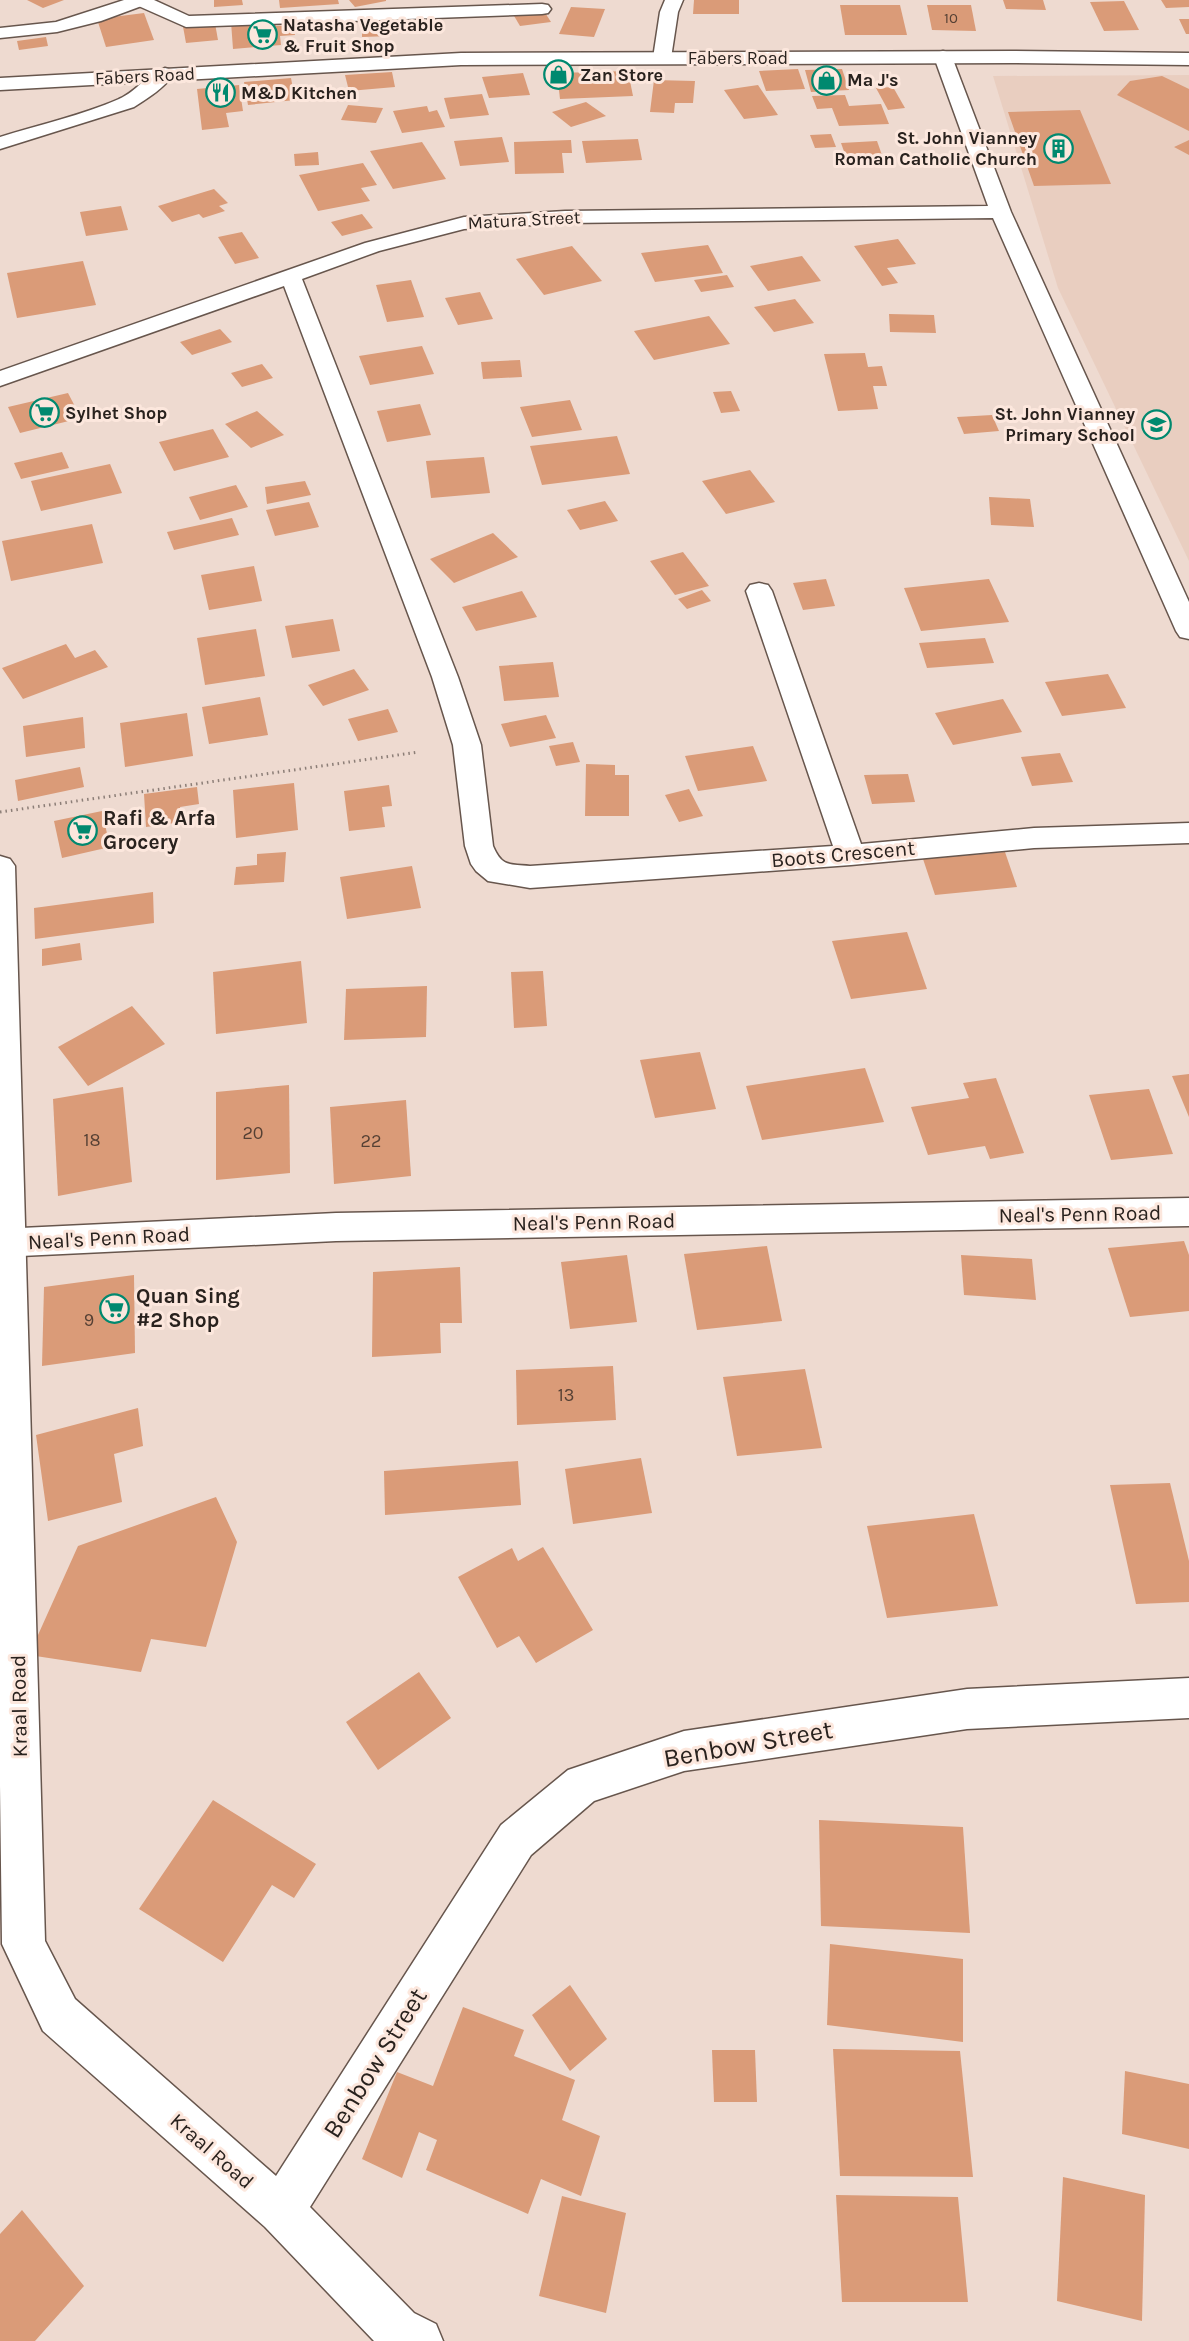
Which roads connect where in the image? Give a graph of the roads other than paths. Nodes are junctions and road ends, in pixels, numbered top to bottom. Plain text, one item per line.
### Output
1 (141, 0) edge
2 (674, 0) edge
3 (542, 9) dead end
4 (0, 33) edge
5 (943, 57) junction
6 (662, 58) junction
7 (1189, 58) edge
8 (165, 74) junction
9 (0, 84) edge
10 (0, 143) edge
11 (1001, 212) junction
12 (291, 278) junction
13 (0, 379) edge
14 (759, 591) dead end
15 (1189, 631) edge
16 (1189, 833) edge
17 (851, 855) junction
18 (0, 866) edge
19 (1189, 1212) edge
20 (4, 1243) edge
21 (1189, 1698) edge
22 (12, 1946) edge
23 (281, 2211) junction
24 (419, 2341) edge

1 - 3 street
1 - 4 street
2 - 6 street
5 - 6 street, Fabers Road
5 - 7 street, Fabers Road
5 - 11 street
6 - 8 street, Fabers Road
8 - 9 street, Fabers Road
8 - 10 street
11 - 12 street, Matura Street
11 - 15 street
12 - 13 street, Matura Street
12 - 17 street, Boots Crescent
14 - 17 street
16 - 17 street, Boots Crescent
18 - 20 street, Kraal Road
19 - 20 street, Neal's Penn Road
20 - 22 street, Kraal Road
21 - 23 street, Benbow Street
22 - 23 street, Kraal Road
23 - 24 street, Kraal Road

